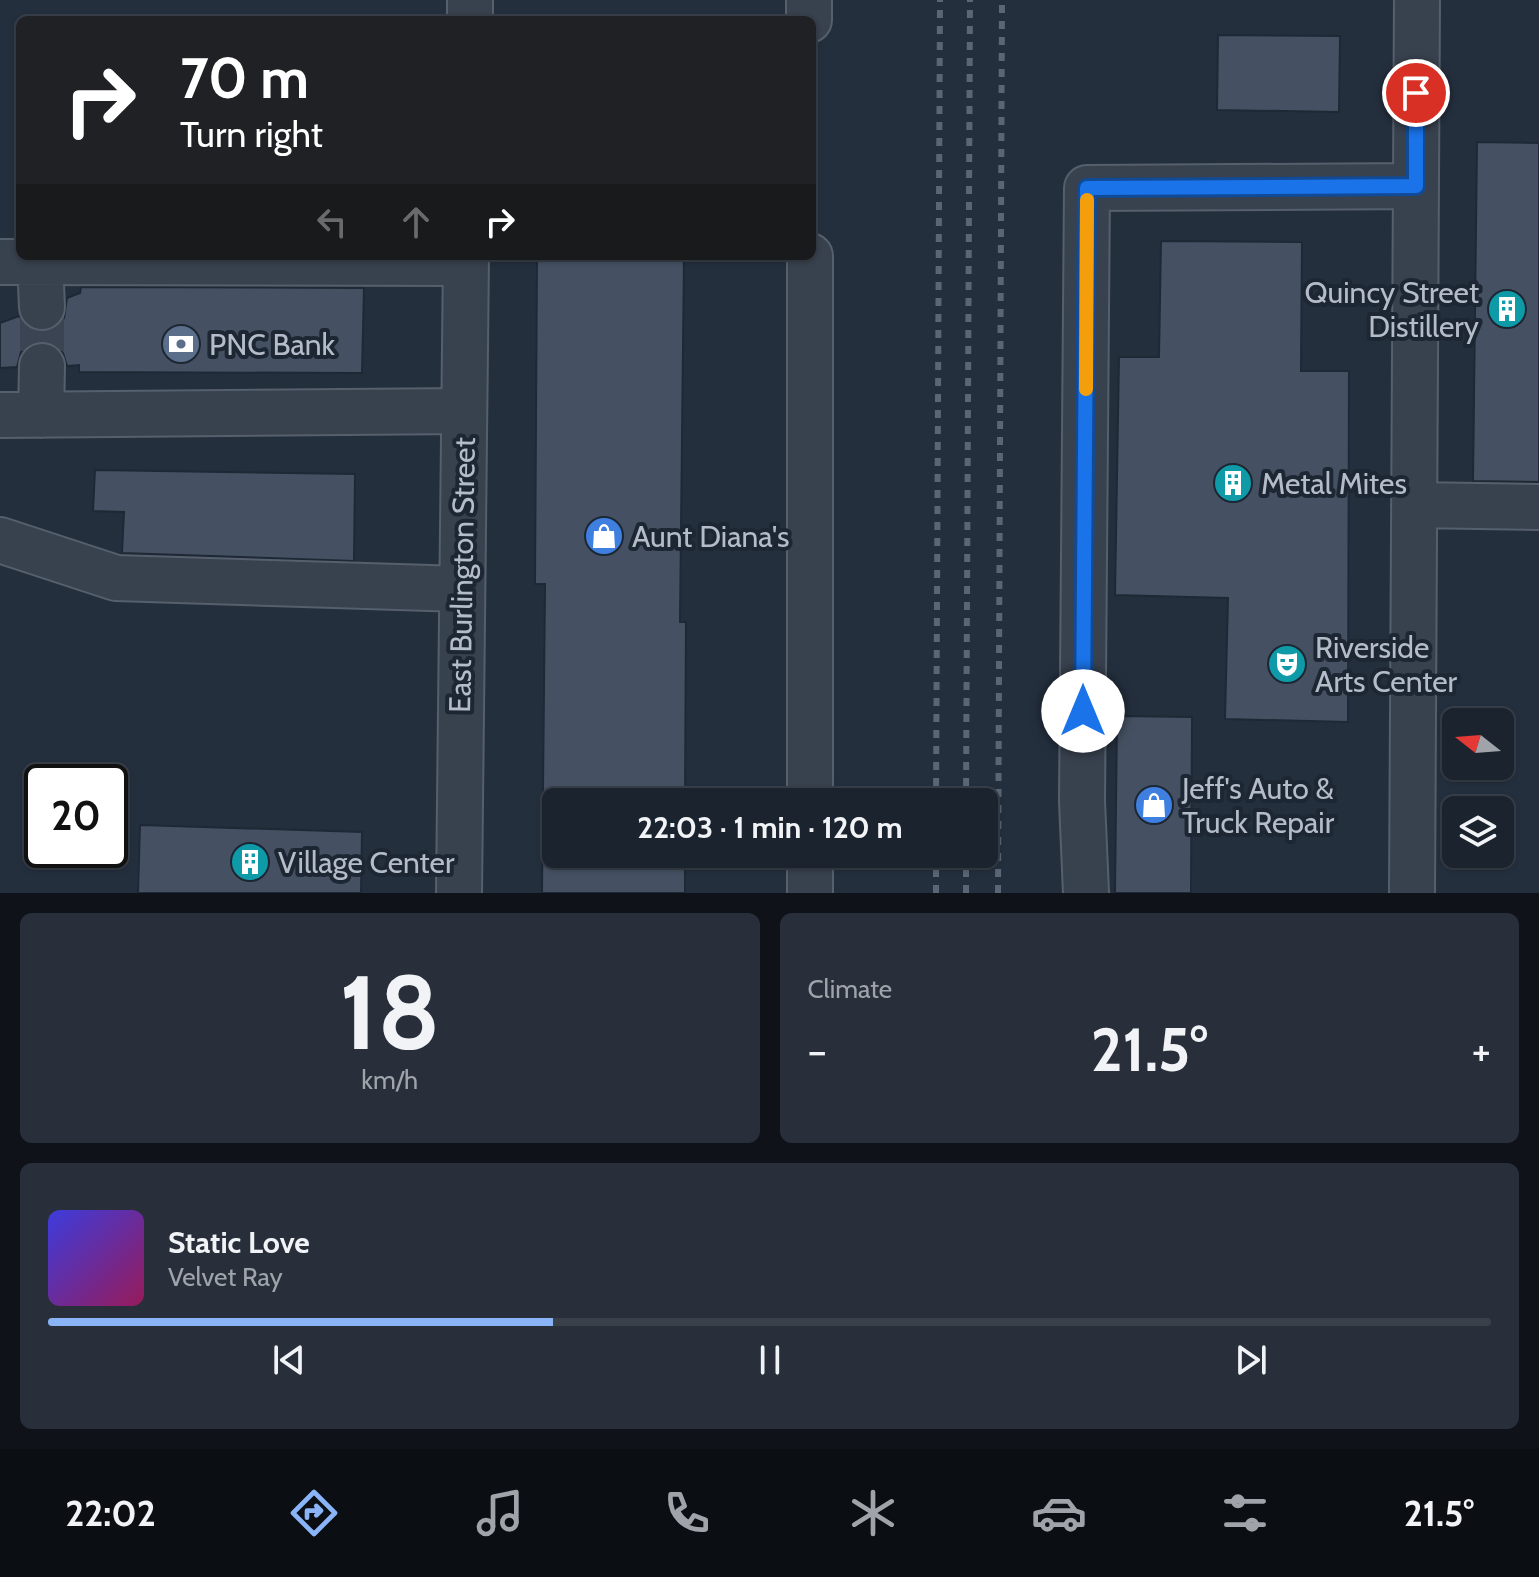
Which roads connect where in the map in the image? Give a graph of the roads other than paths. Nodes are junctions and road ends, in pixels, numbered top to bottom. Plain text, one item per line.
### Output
1 (1417, 0) edge
2 (1416, 186) junction
3 (466, 260) edge
4 (810, 260) edge
5 (20, 262) edge
6 (42, 307) tunnel mouth
7 (42, 366) tunnel mouth
8 (464, 411) junction
9 (21, 415) edge
10 (1414, 505) junction
11 (1539, 507) edge
12 (0, 540) edge
13 (462, 589) junction
14 (810, 788) edge
15 (810, 868) edge
16 (459, 893) edge
17 (810, 893) edge
18 (1086, 893) edge
19 (1412, 893) edge

1 - 2 street
2 - 10 street
2 - 18 street
3 - 5 street
3 - 8 street, East Burlington Street
4 - 14 street
5 - 6 street
7 - 9 street
8 - 9 street
8 - 13 street, East Burlington Street
10 - 11 street
10 - 19 street
12 - 13 street
13 - 16 street, East Burlington Street
15 - 17 street

